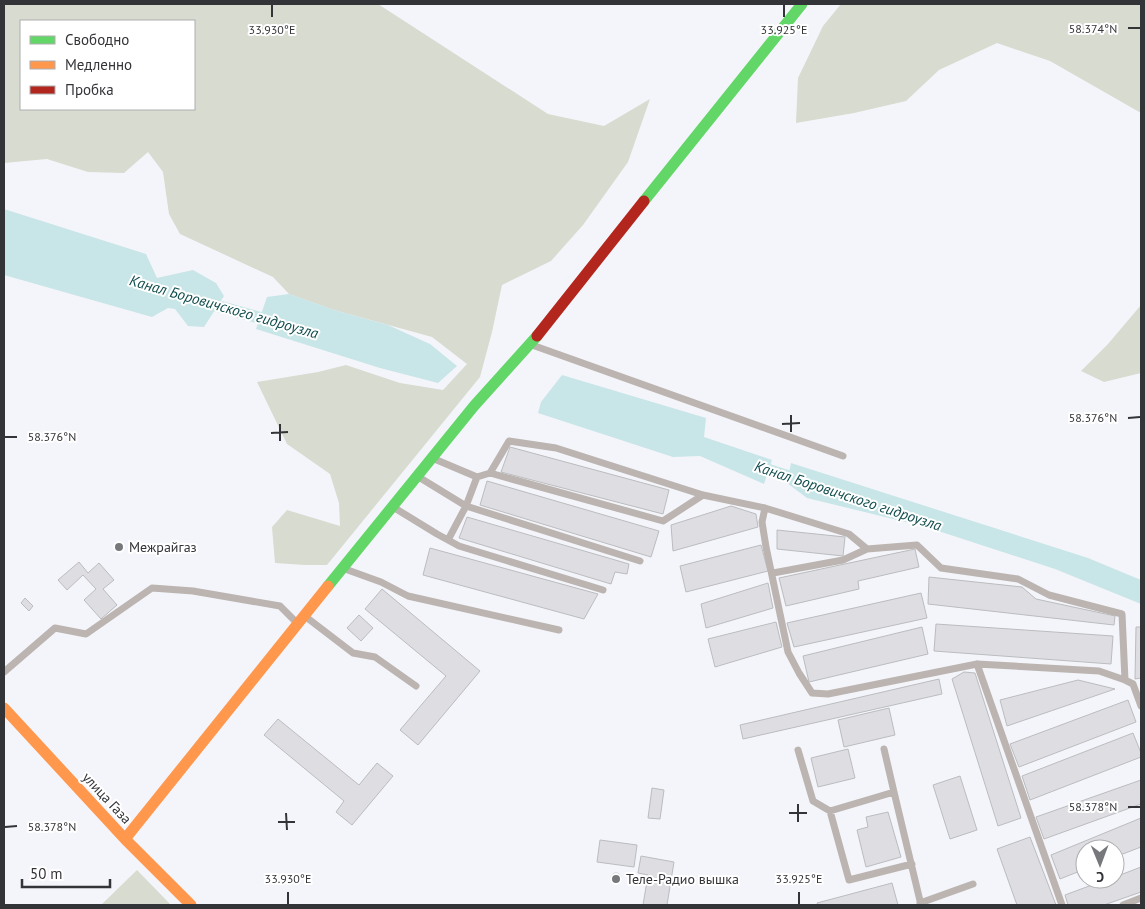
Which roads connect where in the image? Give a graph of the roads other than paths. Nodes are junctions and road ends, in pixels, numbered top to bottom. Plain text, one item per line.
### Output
1 (802, 4) edge
2 (530, 344) junction
3 (843, 456) dead end
4 (432, 458) junction
5 (490, 473) junction
6 (417, 476) junction
7 (477, 477) junction
8 (703, 495) junction
9 (393, 506) junction
10 (466, 506) junction
11 (764, 508) junction
12 (448, 540) junction
13 (867, 549) junction
14 (640, 561) dead end
15 (342, 568) junction
16 (772, 573) junction
17 (604, 590) dead end
18 (301, 619) junction
19 (559, 630) dead end
20 (977, 664) junction
21 (4, 672) edge
22 (1125, 680) junction
23 (416, 686) dead end
24 (1139, 691) edge
25 (1141, 706) edge
26 (4, 708) edge
27 (884, 749) dead end
28 (798, 750) dead end
29 (894, 792) junction
30 (830, 811) junction
31 (125, 839) junction
32 (912, 864) junction
33 (973, 884) dead end
34 (1141, 898) edge
35 (921, 904) edge
36 (192, 905) edge
37 (1062, 905) edge
38 (1123, 905) edge

1 - 2 main road
2 - 3 lane
2 - 4 main road
4 - 6 main road
4 - 7 lane
5 - 7 lane
5 - 8 lane
5 - 8 lane
6 - 9 main road
6 - 10 lane
7 - 10 lane
8 - 11 lane
9 - 12 lane
9 - 15 main road
10 - 12 lane
10 - 14 lane
11 - 13 lane
11 - 16 lane
12 - 17 lane
13 - 16 lane
13 - 22 lane
15 - 18 main road
15 - 19 lane
16 - 20 lane
18 - 21 lane
18 - 23 lane
18 - 31 main road
20 - 22 lane
20 - 37 lane
22 - 24 lane
24 - 25 lane
26 - 31 main road, улица Газа
27 - 29 lane
28 - 30 lane
29 - 30 lane
29 - 32 lane
30 - 32 lane
31 - 36 main road, улица Газа
32 - 35 lane
33 - 35 lane
34 - 38 lane

